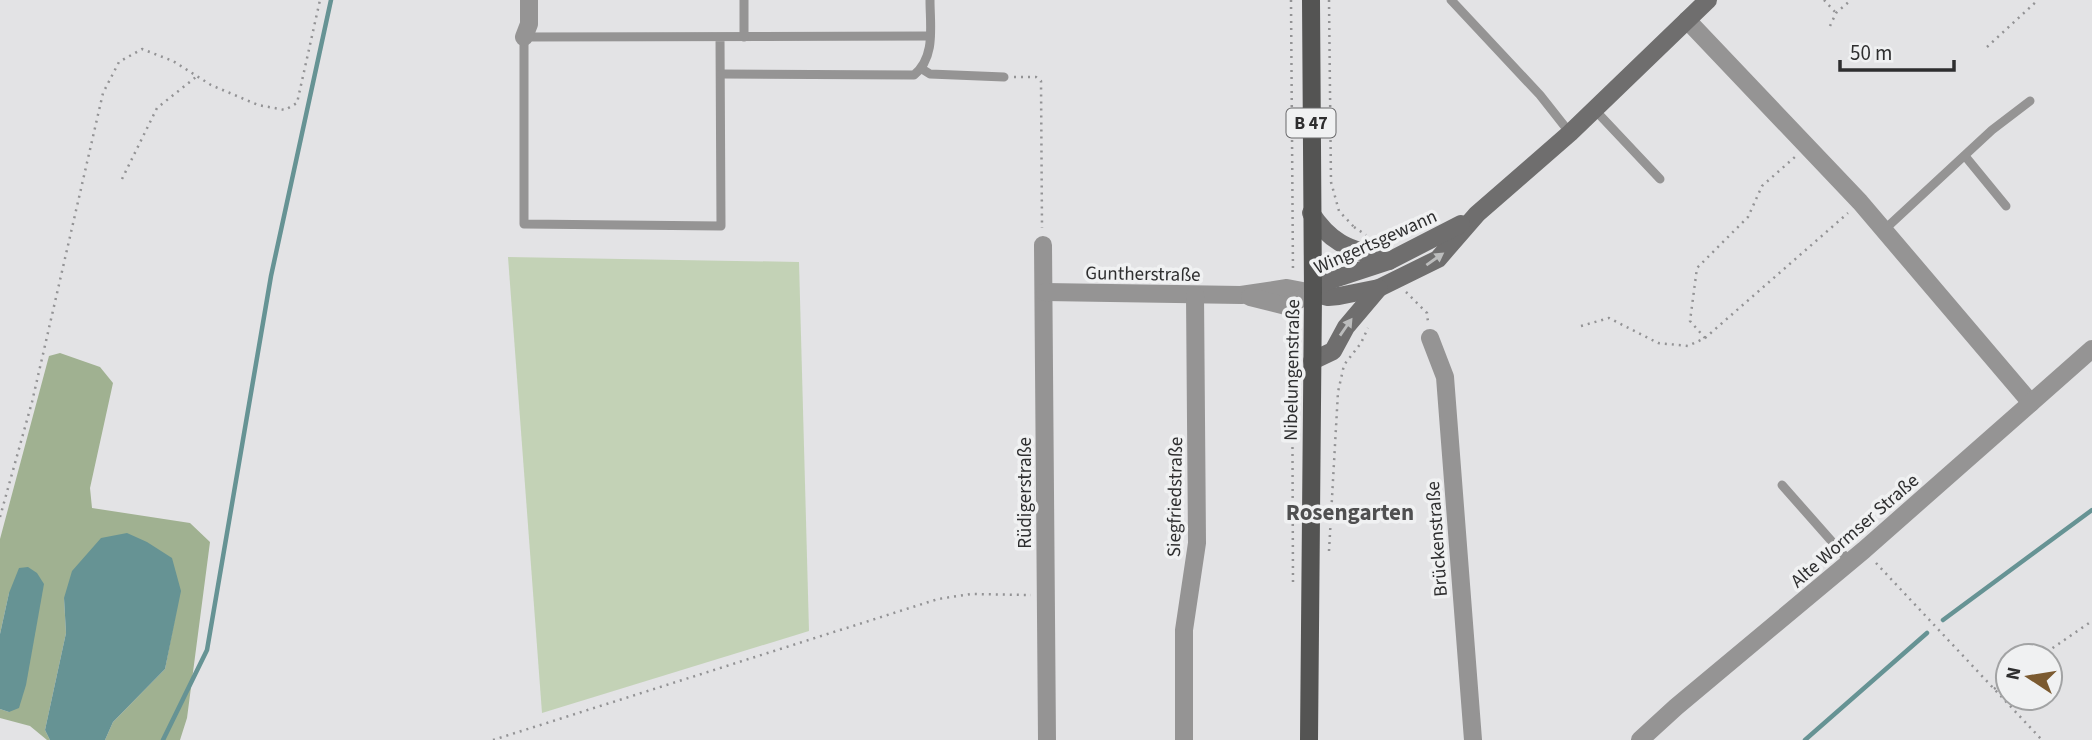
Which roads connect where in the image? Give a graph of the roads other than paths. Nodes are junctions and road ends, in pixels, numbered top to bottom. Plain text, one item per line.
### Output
1 (529, 0) edge
2 (744, 0) edge
3 (930, 0) edge
4 (1311, 0) edge
5 (1451, 0) edge
6 (1708, 0) edge
7 (1687, 20) junction
8 (930, 36) junction
9 (524, 37) junction
10 (720, 37) junction
11 (744, 37) junction
12 (922, 69) junction
13 (721, 74) junction
14 (1004, 77) road end
15 (2030, 101) dead end
16 (1594, 109) junction
17 (1570, 132) junction
18 (1965, 156) junction
19 (1660, 178) dead end
20 (2007, 206) dead end
21 (1311, 213) junction
22 (1477, 214) junction
23 (1884, 230) junction
24 (1042, 245) road end
25 (1389, 261) junction
26 (1379, 288) junction
27 (1045, 292) junction
28 (1313, 293) junction
29 (1195, 295) junction
30 (1430, 338) road end
31 (2092, 349) edge
32 (1312, 361) junction
33 (2031, 403) junction
34 (1782, 485) dead end
35 (1850, 562) junction
36 (1047, 740) edge
37 (1184, 740) edge
38 (1309, 740) edge
39 (1473, 740) edge
40 (1640, 740) edge

1 - 9 street
2 - 11 lane
3 - 8 lane
4 - 21 main road, Nibelungenstraße / B 47
5 - 17 lane
6 - 7 main road, Wingertsgewann
7 - 16 main road, Wingertsgewann
7 - 23 street
8 - 11 lane
8 - 12 lane
9 - 10 lane
9 - 13 lane
10 - 11 lane
10 - 13 lane
12 - 13 lane
12 - 14 lane
15 - 18 lane
16 - 17 main road, Wingertsgewann
16 - 19 lane
17 - 22 main road, Wingertsgewann
18 - 20 lane
18 - 23 lane
21 - 25 main road
21 - 28 main road, Nibelungenstraße / B 47
22 - 25 main road, Wingertsgewann
26 -> 22 main road, Wingertsgewann
23 - 33 street
24 - 27 street, Rüdigerstraße
25 - 28 main road, Wingertsgewann
26 - 28 main road, Wingertsgewann
32 -> 26 main road
27 - 29 street, Guntherstraße
27 - 36 street, Rüdigerstraße
28 - 29 street, Guntherstraße
28 - 32 main road, Nibelungenstraße / B 47
29 - 37 street, Siegfriedstraße
30 - 39 street, Brückenstraße
31 - 33 street, Alte Wormser Straße
32 - 38 main road, Nibelungenstraße / B 47
33 - 35 street, Alte Wormser Straße
34 - 35 lane
35 - 40 street, Alte Wormser Straße

